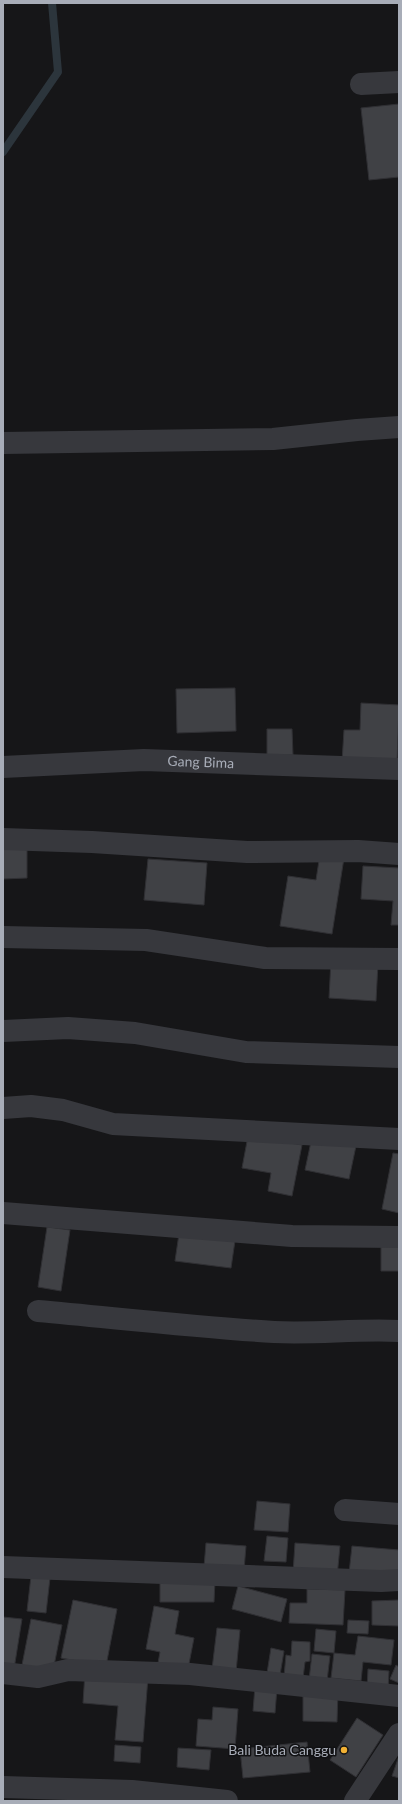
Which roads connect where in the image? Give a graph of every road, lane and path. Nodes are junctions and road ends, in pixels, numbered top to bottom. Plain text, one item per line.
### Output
1 (399, 82) edge
2 (361, 84) dead end
3 (399, 427) edge
4 (3, 442) edge
5 (3, 767) edge
6 (399, 769) edge
7 (3, 839) edge
8 (399, 854) edge
9 (3, 937) edge
10 (399, 959) edge
11 (3, 1031) edge
12 (399, 1057) edge
13 (3, 1108) edge
14 (399, 1139) edge
15 (3, 1213) edge
16 (399, 1237) edge
17 (38, 1311) dead end
18 (399, 1331) edge
19 (345, 1510) dead end
20 (399, 1514) edge
21 (3, 1567) edge
22 (399, 1580) edge
23 (3, 1673) edge
24 (399, 1696) edge
25 (397, 1740) edge
26 (3, 1787) edge
27 (227, 1801) edge
28 (355, 1801) edge

1 - 2 street
3 - 4 street
5 - 6 street, Gang Bima
7 - 8 street
9 - 10 street
11 - 12 street
13 - 14 street
15 - 16 street
17 - 18 street
19 - 20 street
21 - 22 street
23 - 24 street
25 - 28 street
26 - 27 street

